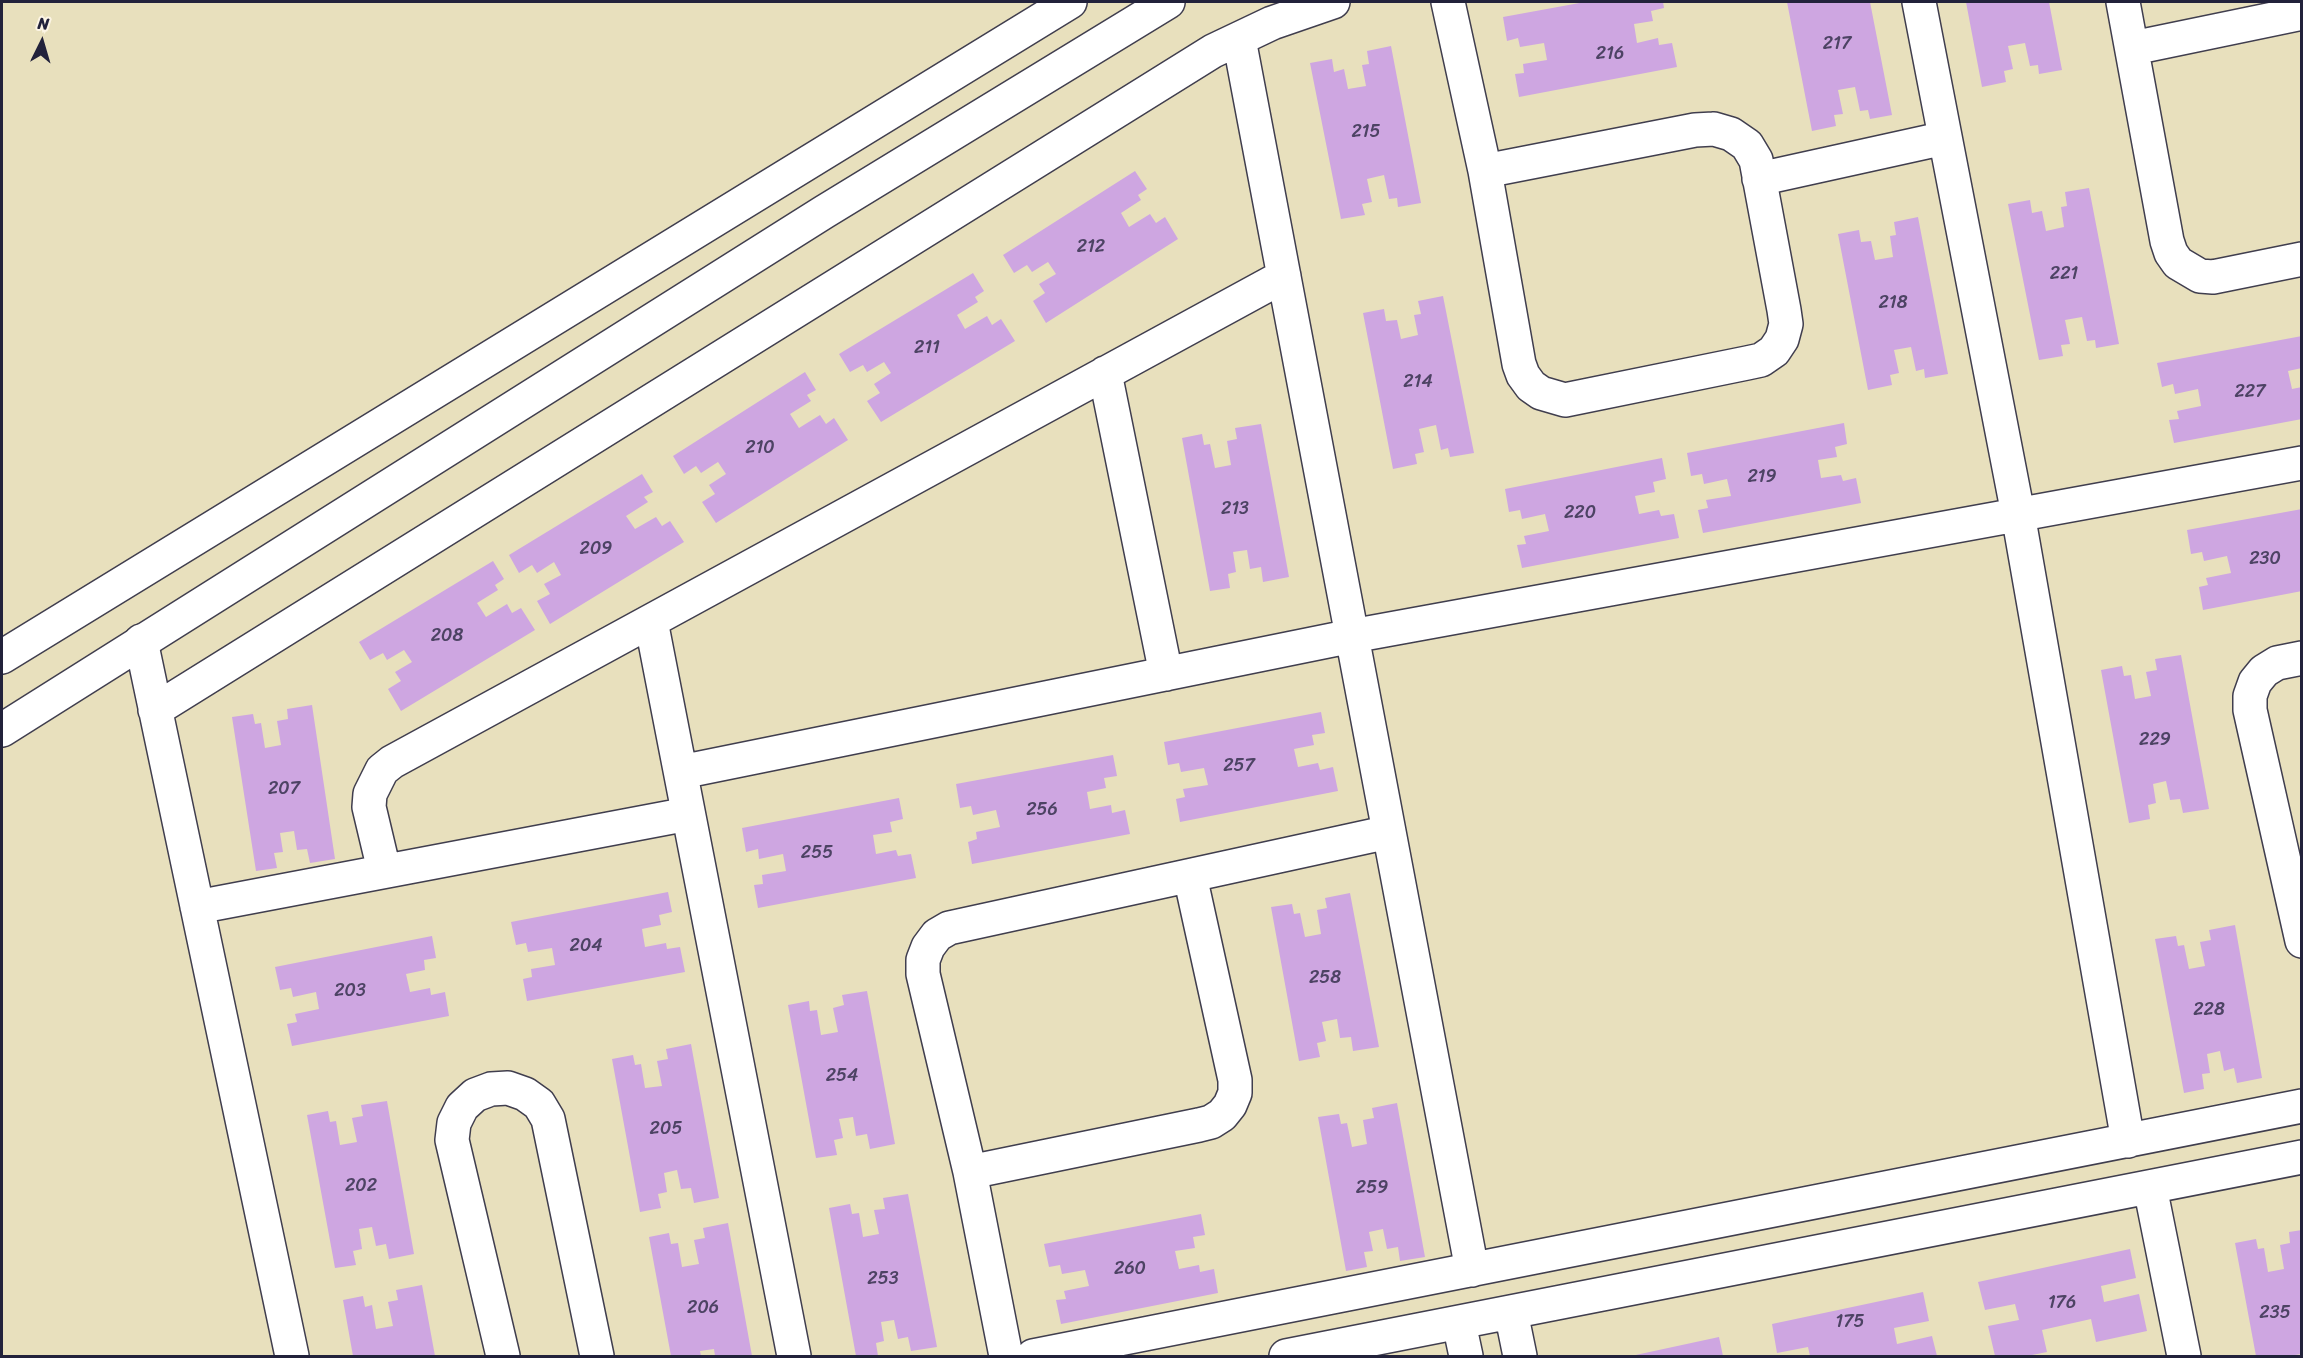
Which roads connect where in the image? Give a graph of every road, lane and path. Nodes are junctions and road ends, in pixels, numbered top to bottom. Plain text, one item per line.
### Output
1 (1070, 2) edge
2 (1168, 2) edge
3 (1333, 2) edge
4 (1448, 2) edge
5 (1919, 2) edge
6 (2124, 2) edge
7 (2301, 13) edge
8 (1239, 39) junction
9 (2133, 48) junction
10 (1945, 138) junction
11 (1485, 171) junction
12 (1759, 179) junction
13 (2301, 259) edge
14 (1284, 276) junction
15 (1106, 373) junction
16 (2301, 463) edge
17 (2018, 514) junction
18 (651, 621) junction
19 (1352, 636) junction
20 (141, 642) junction
21 (2, 657) edge
22 (2301, 658) edge
23 (1166, 674) junction
24 (155, 710) junction
25 (2, 730) edge
26 (681, 772) junction
27 (688, 814) junction
28 (1389, 832) junction
29 (384, 870) junction
30 (1190, 876) junction
31 (2297, 900) edge
32 (197, 907) junction
33 (2301, 941) edge
34 (2301, 1106) edge
35 (2128, 1141) junction
36 (2301, 1157) edge
37 (970, 1172) junction
38 (2150, 1187) junction
39 (1472, 1270) junction
40 (1511, 1312) junction
41 (1460, 1323) junction
42 (292, 1356) edge
43 (502, 1356) edge
44 (597, 1356) edge
45 (794, 1356) edge
46 (1006, 1356) edge
47 (1033, 1356) edge
48 (1286, 1356) edge
49 (1466, 1356) edge
50 (1520, 1356) edge
51 (2184, 1356) edge

1 - 21 street
2 - 20 street
3 - 8 street
4 - 11 street
5 - 10 street
6 - 9 street
7 - 9 street
8 - 14 street
8 - 24 street
9 - 13 street
10 - 12 street
10 - 17 street
11 - 12 street
11 - 12 street
14 - 15 street
14 - 19 street
15 - 18 street
15 - 23 street
16 - 17 street
17 - 19 street
17 - 35 street
18 - 26 street
18 - 29 street
19 - 23 street
19 - 28 street
20 - 24 street
20 - 25 street
22 - 31 street
23 - 26 street
24 - 32 street
26 - 27 street
27 - 29 street
27 - 45 street
28 - 30 street
28 - 39 street
29 - 32 street
30 - 37 street
30 - 37 street
31 - 33 street
32 - 42 street
34 - 35 street
35 - 39 street
36 - 38 street
37 - 46 street
38 - 40 street
38 - 51 street
39 - 47 street
40 - 41 street
40 - 50 street
41 - 48 street
41 - 49 street
43 - 44 street

